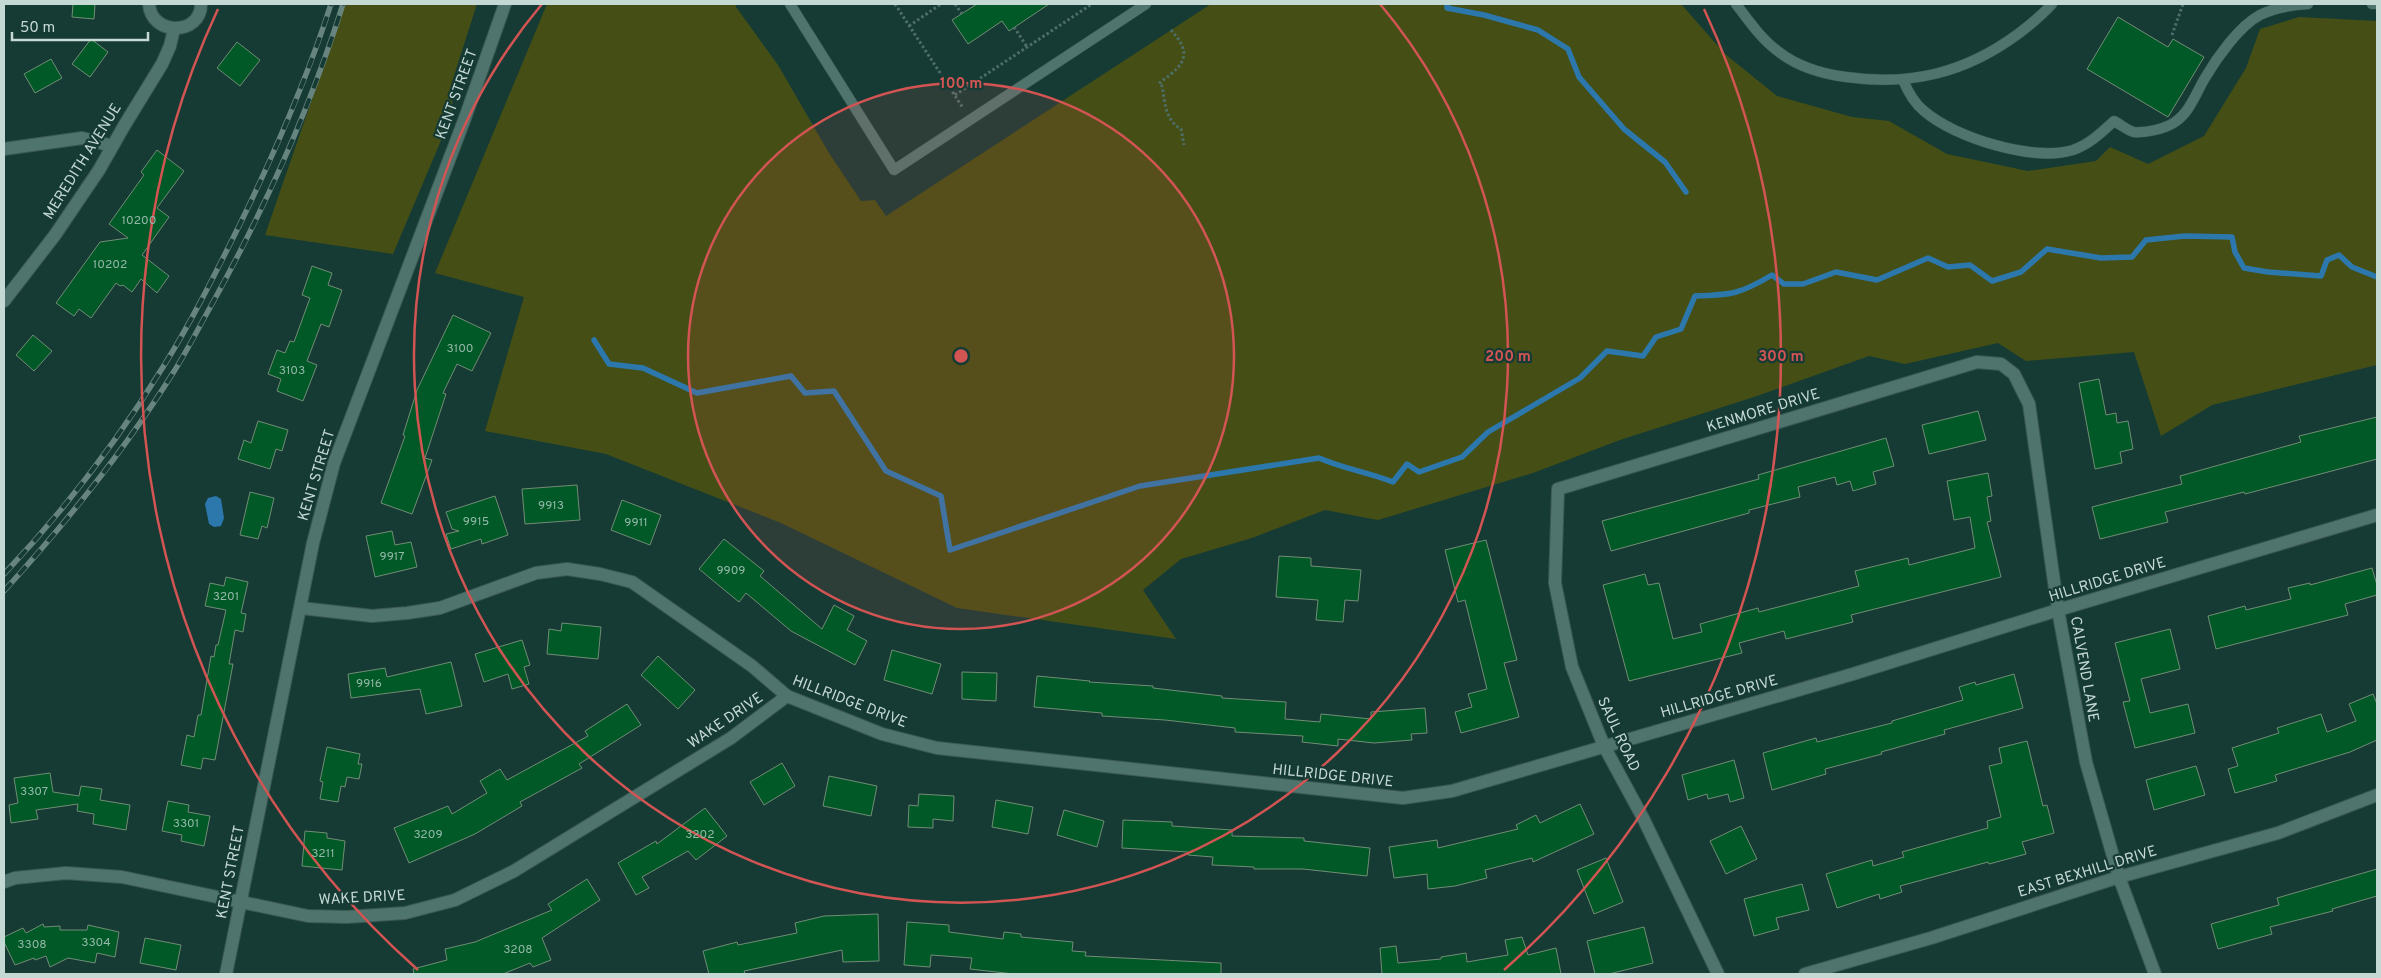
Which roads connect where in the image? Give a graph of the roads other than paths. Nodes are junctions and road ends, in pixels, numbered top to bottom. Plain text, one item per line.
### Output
1 (149, 4) edge
2 (201, 4) edge
3 (505, 4) edge
4 (790, 4) edge
5 (1146, 4) edge
6 (1736, 4) edge
7 (2308, 4) edge
8 (2372, 4) edge
9 (2377, 4) edge
10 (2053, 5) edge
11 (174, 29) junction
12 (1903, 80) junction
13 (112, 146) junction
14 (4, 149) edge
15 (4, 302) edge
16 (1977, 362) joint
17 (1558, 490) joint
18 (2377, 515) edge
19 (301, 608) junction
20 (2058, 610) junction
21 (787, 696) junction
22 (1604, 746) junction
23 (2377, 795) edge
24 (2118, 876) junction
25 (4, 882) edge
26 (240, 902) junction
27 (226, 974) edge
28 (1718, 974) edge
29 (1806, 974) edge
30 (2155, 974) edge

1 - 11 street
2 - 11 street
3 - 19 street, KENT STREET
4 - 5 lane
6 - 12 lane
7 - 12 lane
8 - 9 lane
10 - 12 lane
11 - 13 street, MEREDITH AVENUE
13 - 14 street
13 - 15 street, MEREDITH AVENUE
16 - 17 street, KENMORE DRIVE
16 - 20 street, CALVEND LANE
17 - 22 street, SAUL ROAD
18 - 20 street, HILLRIDGE DRIVE
19 - 21 street, HILLRIDGE DRIVE
19 - 26 street, KENT STREET
20 - 22 street, HILLRIDGE DRIVE
20 - 24 street, CALVEND LANE
21 - 22 street, HILLRIDGE DRIVE
21 - 26 street, WAKE DRIVE
22 - 28 street, SAUL ROAD
23 - 24 street, EAST BEXHILL DRIVE
24 - 29 street, EAST BEXHILL DRIVE
24 - 30 street, CALVEND LANE
25 - 26 street, WAKE DRIVE
26 - 27 street, KENT STREET

